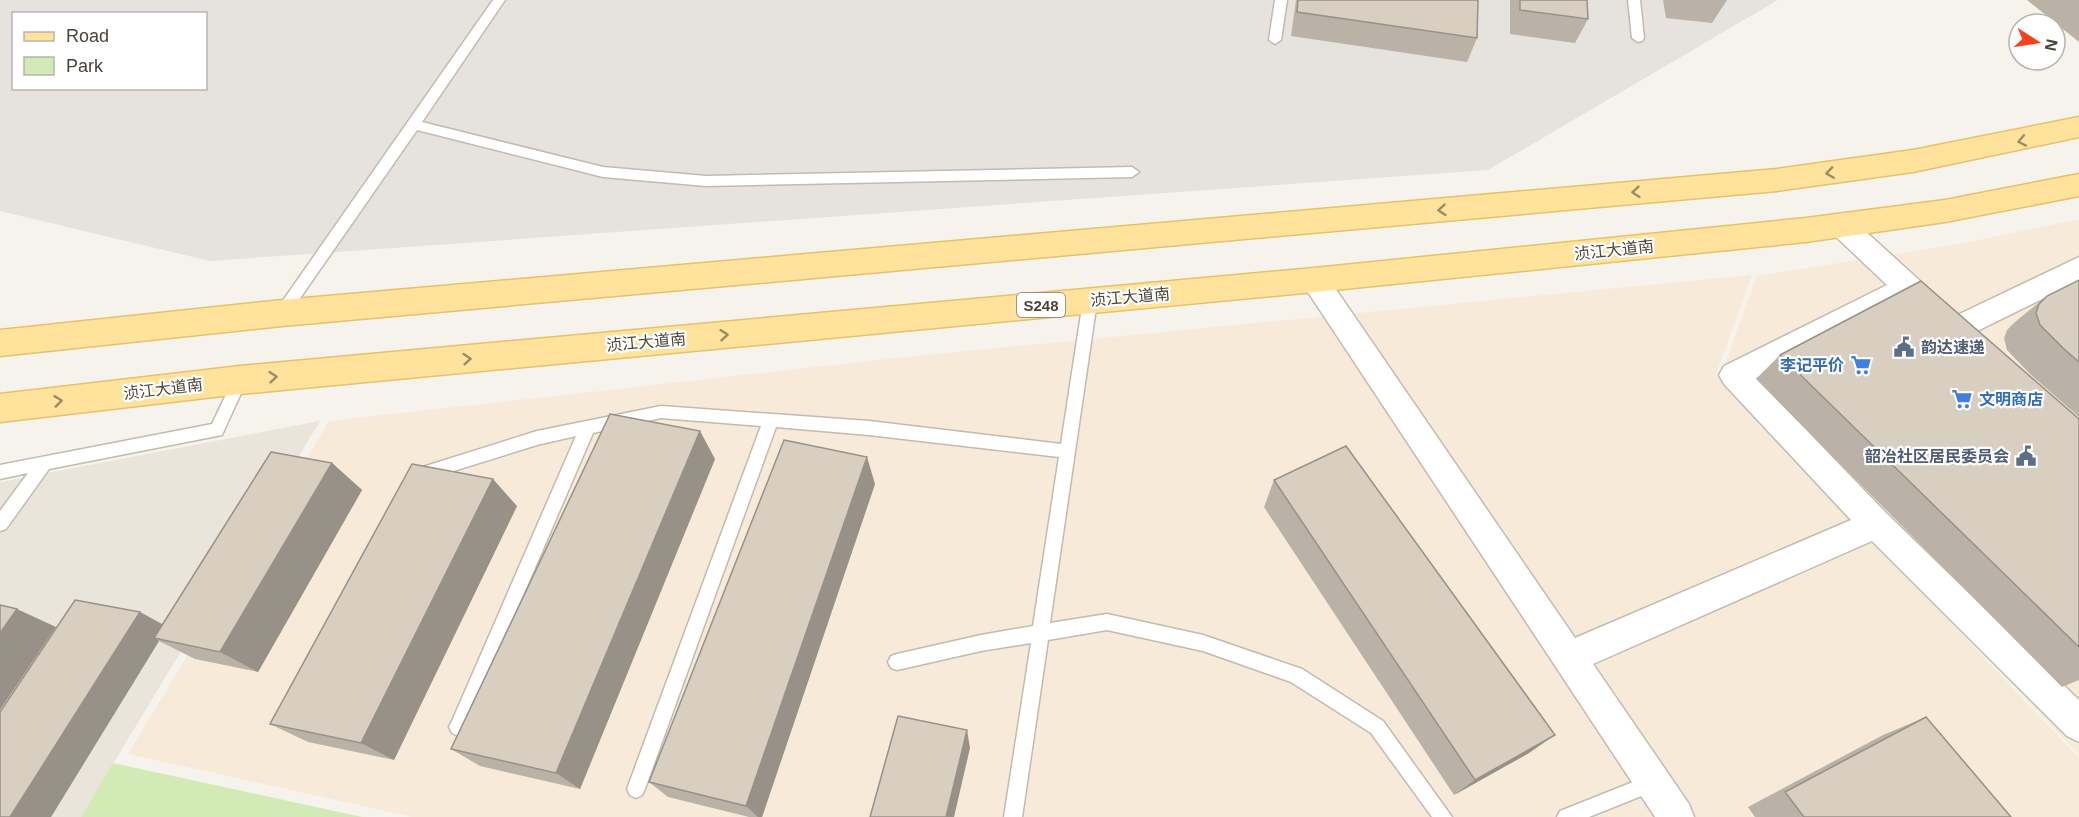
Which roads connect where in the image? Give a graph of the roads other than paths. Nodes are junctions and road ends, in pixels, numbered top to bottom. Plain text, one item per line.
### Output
1 (499, 0) edge
2 (1281, 0) edge
3 (1634, 0) edge
4 (1638, 38) dead end
5 (1275, 40) dead end
6 (414, 125) junction
7 (2079, 127) edge
8 (1132, 172) dead end
9 (2079, 185) edge
10 (1842, 226) junction
11 (2079, 268) edge
12 (1314, 280) junction
13 (1908, 287) junction
14 (1089, 301) junction
15 (282, 313) junction
16 (0, 343) edge
17 (240, 380) junction
18 (0, 408) edge
19 (771, 420) junction
20 (588, 427) junction
21 (1067, 451) junction
22 (45, 463) junction
23 (0, 471) edge
24 (406, 479) edge
25 (0, 524) edge
26 (1876, 524) junction
27 (1041, 633) junction
28 (1568, 658) junction
29 (897, 662) dead end
30 (2079, 724) edge
31 (458, 727) dead end
32 (1653, 783) junction
33 (636, 789) dead end
34 (1013, 817) edge
35 (1443, 817) edge
36 (1566, 817) edge
37 (1676, 817) edge

1 - 6 lane
2 - 5 lane
3 - 4 lane
6 - 8 lane
6 - 15 lane
7 -> 15 main road
9 - 10 main road, 浈江大道南 / S248
10 - 12 main road, 浈江大道南 / S248
10 - 13 street
11 - 13 street
12 - 14 main road, 浈江大道南 / S248
12 - 28 street
13 - 26 street
17 -> 14 main road, 浈江大道南 / S248
14 - 21 lane
15 - 16 main road
18 -> 17 main road, 浈江大道南 / S248
17 - 22 lane
19 - 20 lane
19 - 21 lane
19 - 33 lane
20 - 24 lane
20 - 31 lane
21 - 27 lane
22 - 23 lane
22 - 25 lane
26 - 28 street
26 - 30 street
27 - 29 lane
27 - 34 lane
27 - 35 lane
28 - 32 street
32 - 36 lane
32 - 37 street

